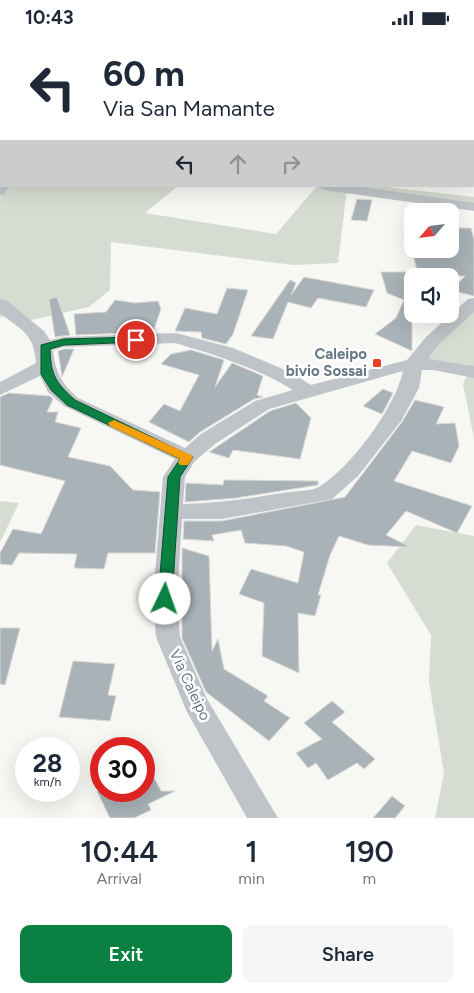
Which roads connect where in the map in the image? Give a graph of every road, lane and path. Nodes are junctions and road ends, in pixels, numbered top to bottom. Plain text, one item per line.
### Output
1 (331, 187) edge
2 (474, 207) edge
3 (474, 303) edge
4 (0, 305) edge
5 (45, 356) junction
6 (414, 364) junction
7 (467, 371) edge
8 (0, 389) edge
9 (307, 391) junction
10 (187, 457) junction
11 (172, 512) junction
12 (263, 818) edge

1 - 2 street
3 - 6 street
4 - 5 street
5 - 8 street
5 - 9 street
5 - 10 street
6 - 7 street, Via Caleipo
6 - 9 street, Via Caleipo
6 - 11 street
9 - 10 street, Via Caleipo
10 - 11 street, Via Caleipo
11 - 12 street, Via Caleipo

